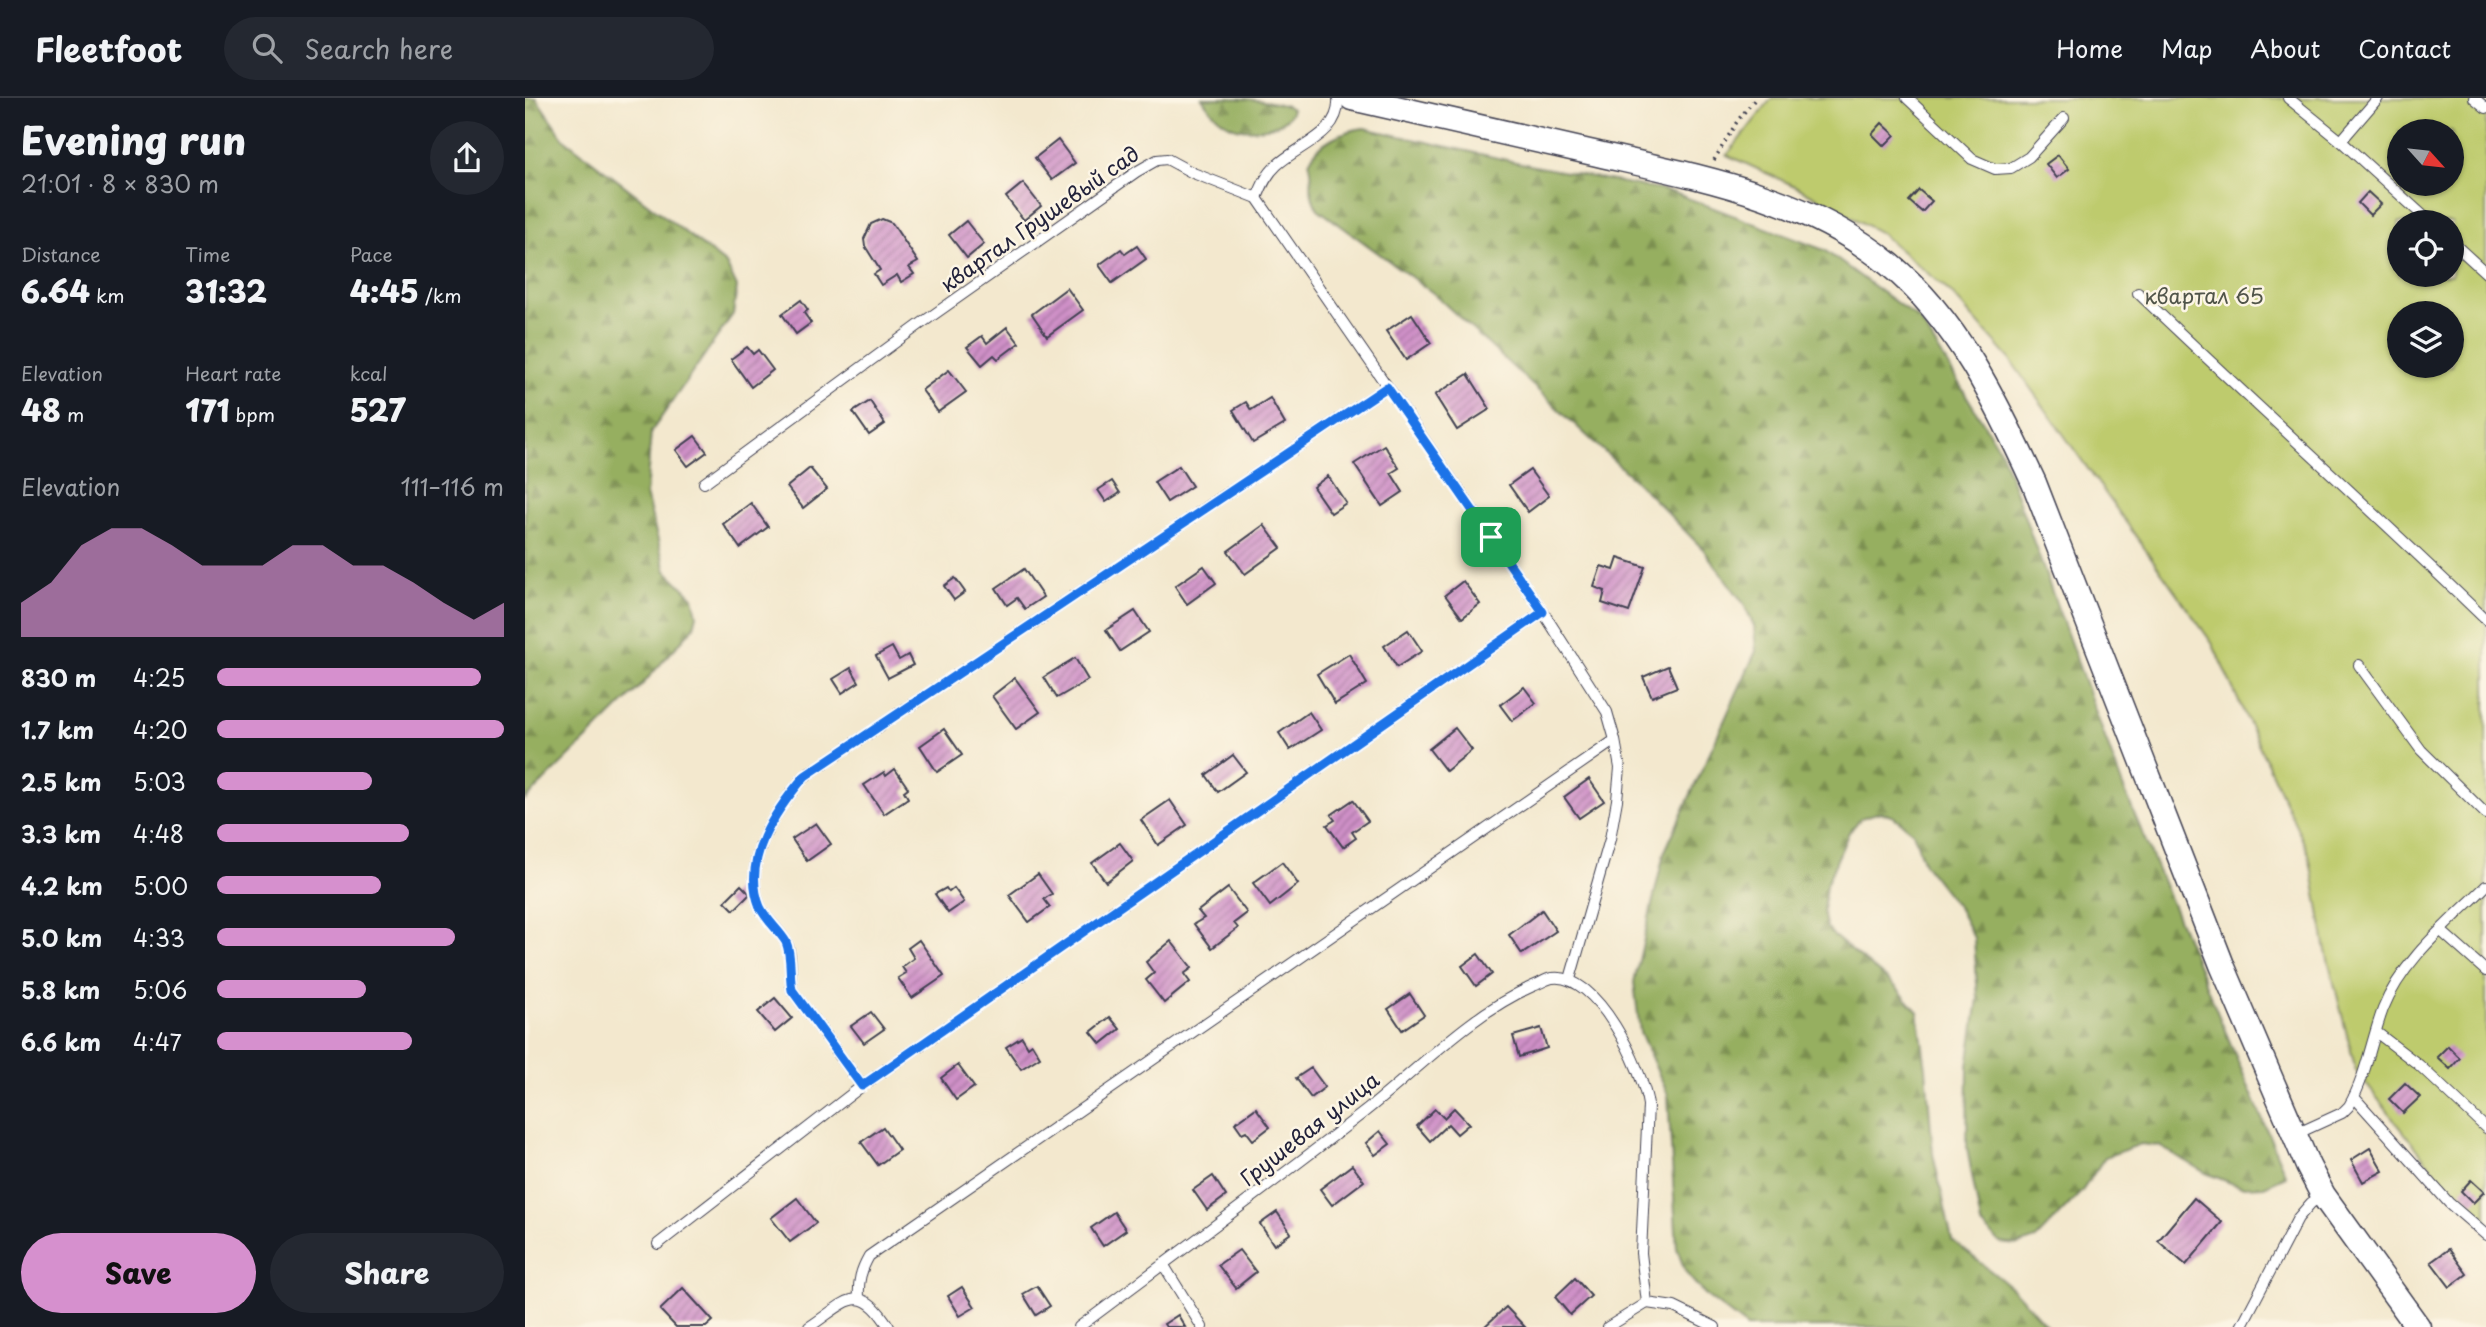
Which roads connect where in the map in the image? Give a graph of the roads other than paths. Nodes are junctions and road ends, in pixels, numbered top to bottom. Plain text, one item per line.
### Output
1 (1338, 98) edge
2 (1352, 98) edge
3 (1906, 98) edge
4 (2288, 98) edge
5 (2378, 98) edge
6 (2474, 98) edge
7 (2486, 108) edge
8 (2064, 118) dead end
9 (2341, 141) junction
10 (1257, 198) junction
11 (2417, 210) edge
12 (2464, 253) edge
13 (2486, 273) edge
14 (2138, 293) dead end
15 (1387, 387) junction
16 (704, 483) dead end
17 (1543, 612) junction
18 (2486, 620) edge
19 (2359, 665) dead end
20 (1615, 740) junction
21 (2486, 814) edge
22 (2486, 886) edge
23 (2441, 931) junction
24 (2486, 971) edge
25 (1570, 979) junction
26 (2376, 1032) junction
27 (862, 1086) junction
28 (2354, 1097) junction
29 (2486, 1128) edge
30 (2294, 1135) junction
31 (2323, 1195) junction
32 (2486, 1235) edge
33 (658, 1244) dead end
34 (1163, 1264) junction
35 (859, 1297) junction
36 (1647, 1303) junction
37 (809, 1327) edge
38 (889, 1327) edge
39 (1079, 1327) edge
40 (1202, 1327) edge
41 (1608, 1327) edge
42 (1715, 1327) edge
43 (2241, 1327) edge
44 (2418, 1327) edge

1 - 10 lane
2 - 30 street
3 - 8 lane
4 - 9 lane
5 - 9 lane
6 - 7 lane
9 - 11 lane
10 - 15 lane
10 - 16 lane, квартал Грушевый сад
12 - 13 lane
14 - 18 lane
15 - 17 lane
15 - 27 lane
17 - 20 lane
17 - 27 lane
19 - 21 lane
20 - 25 lane
20 - 35 lane
22 - 23 lane
23 - 24 lane
23 - 26 lane
25 - 34 lane, Грушевая улица
25 - 36 lane
26 - 28 lane
26 - 29 lane
27 - 33 lane
28 - 30 lane
28 - 32 lane
30 - 31 street
31 - 43 lane
31 - 44 street
34 - 39 lane, Грушевая улица
34 - 40 lane
35 - 37 lane
35 - 38 lane
36 - 41 lane
36 - 42 lane

